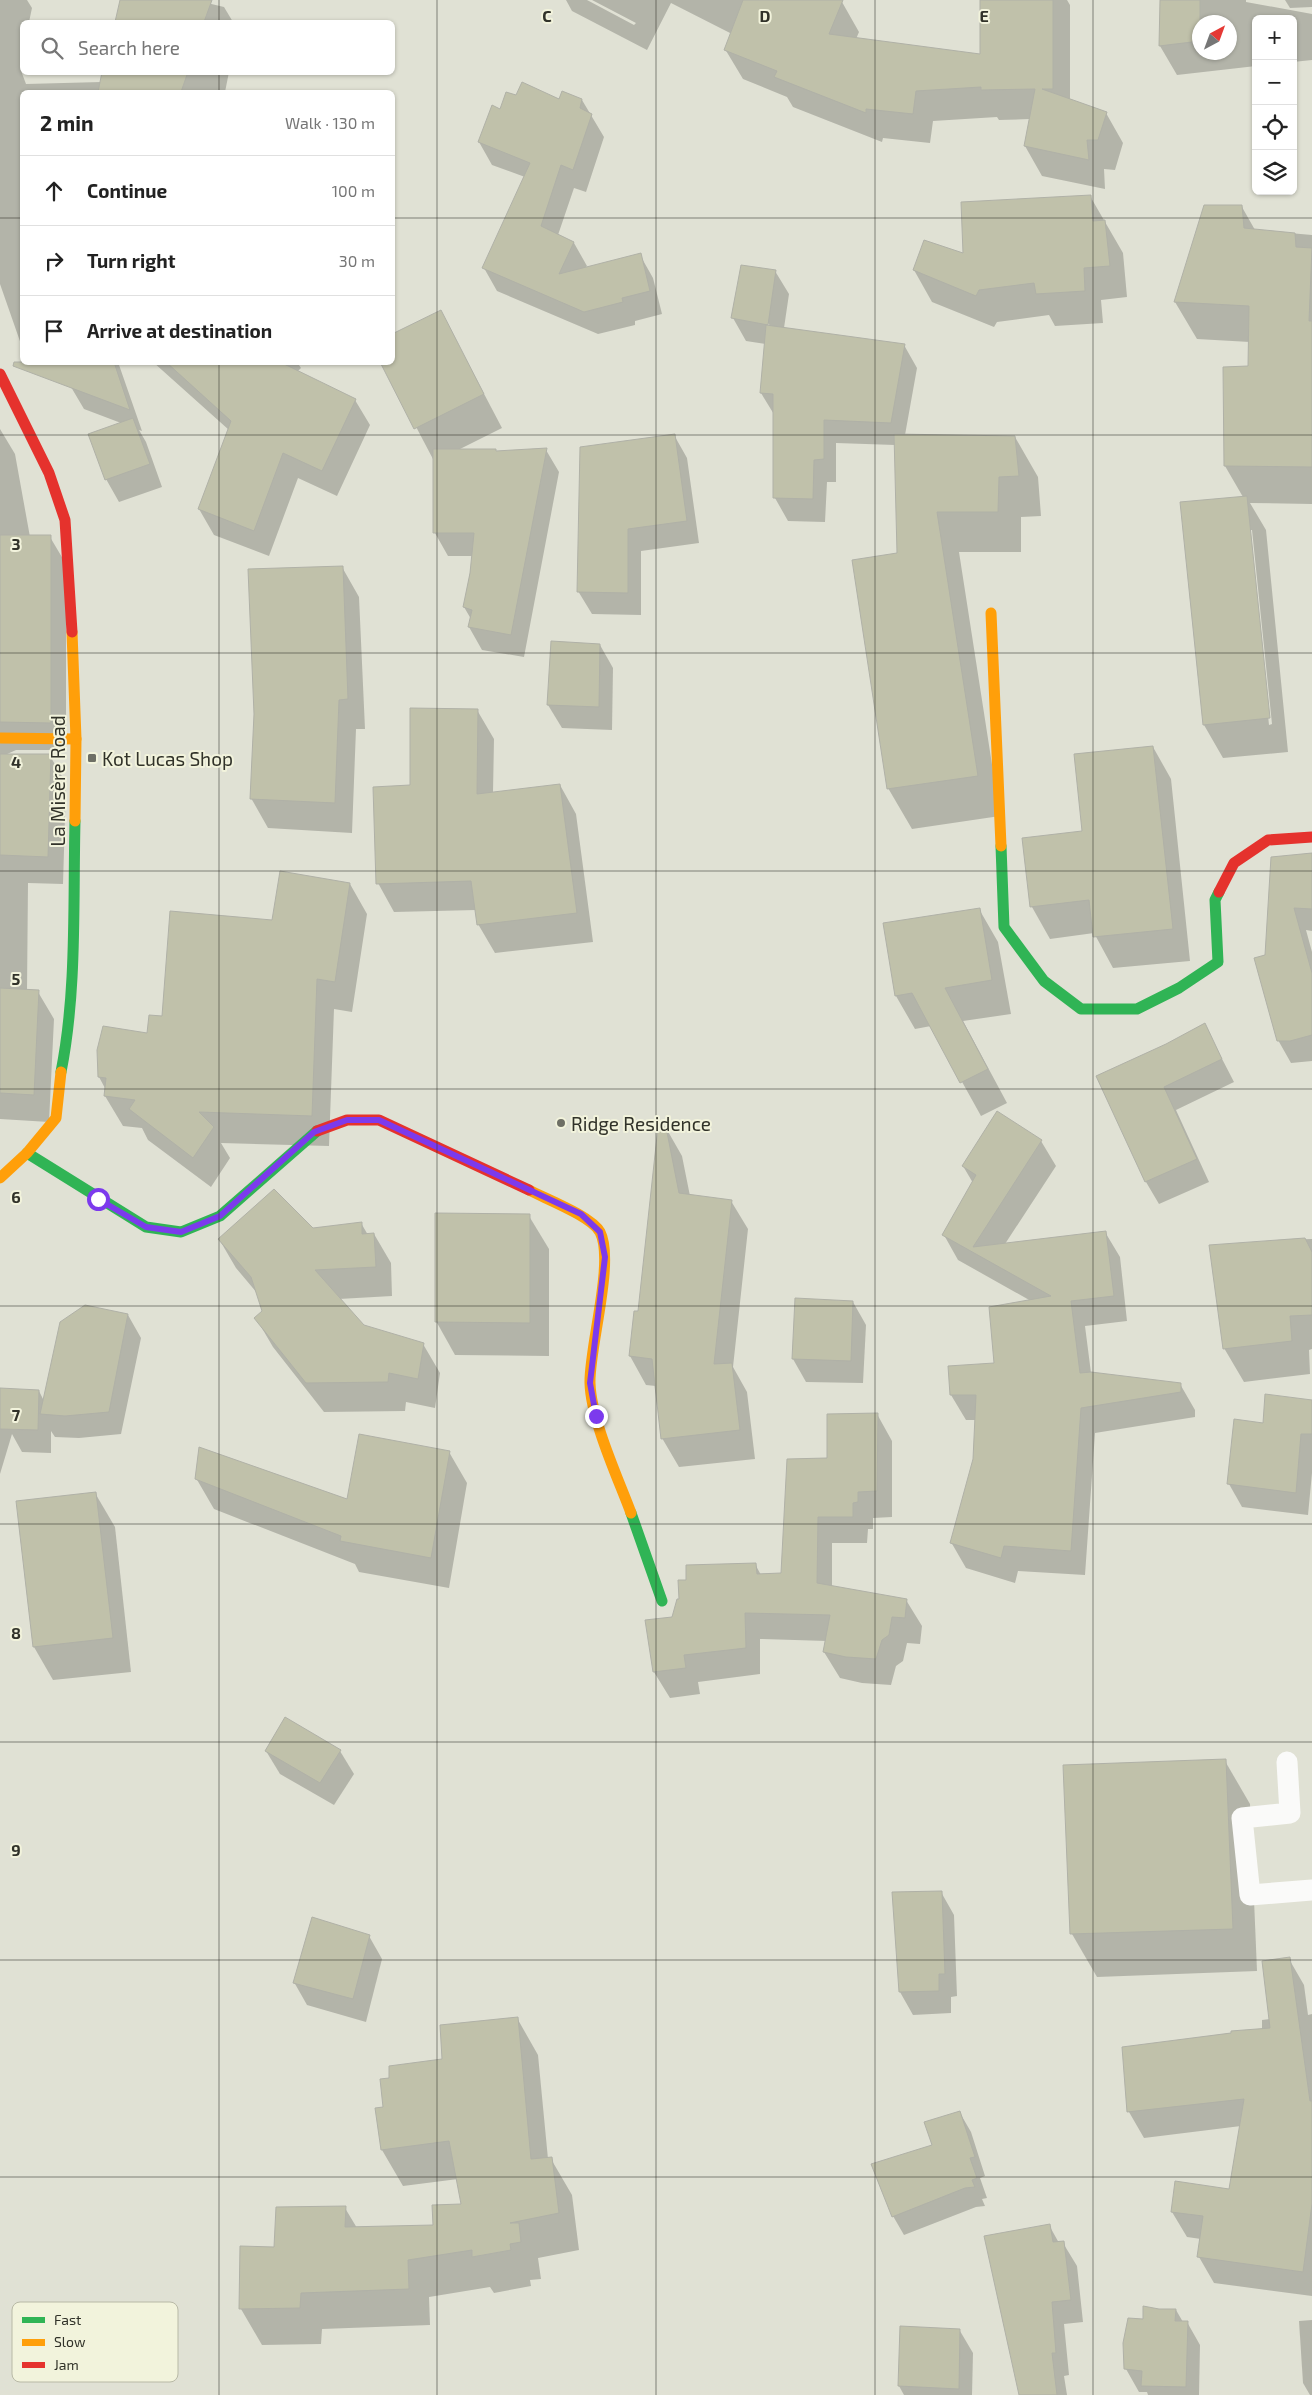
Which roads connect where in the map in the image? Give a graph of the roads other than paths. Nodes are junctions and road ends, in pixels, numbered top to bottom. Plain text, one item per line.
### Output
1 (0, 374) edge
2 (991, 613) dead end
3 (0, 738) edge
4 (76, 739) junction
5 (1312, 837) edge
6 (27, 1153) junction
7 (0, 1178) edge
8 (662, 1601) dead end
9 (1287, 1762) dead end
10 (1312, 1890) edge

1 - 4 street, La Misère Road
2 - 5 street
3 - 4 street
4 - 6 street, La Misère Road
6 - 7 street, La Misère Road
6 - 8 street
9 - 10 lane

